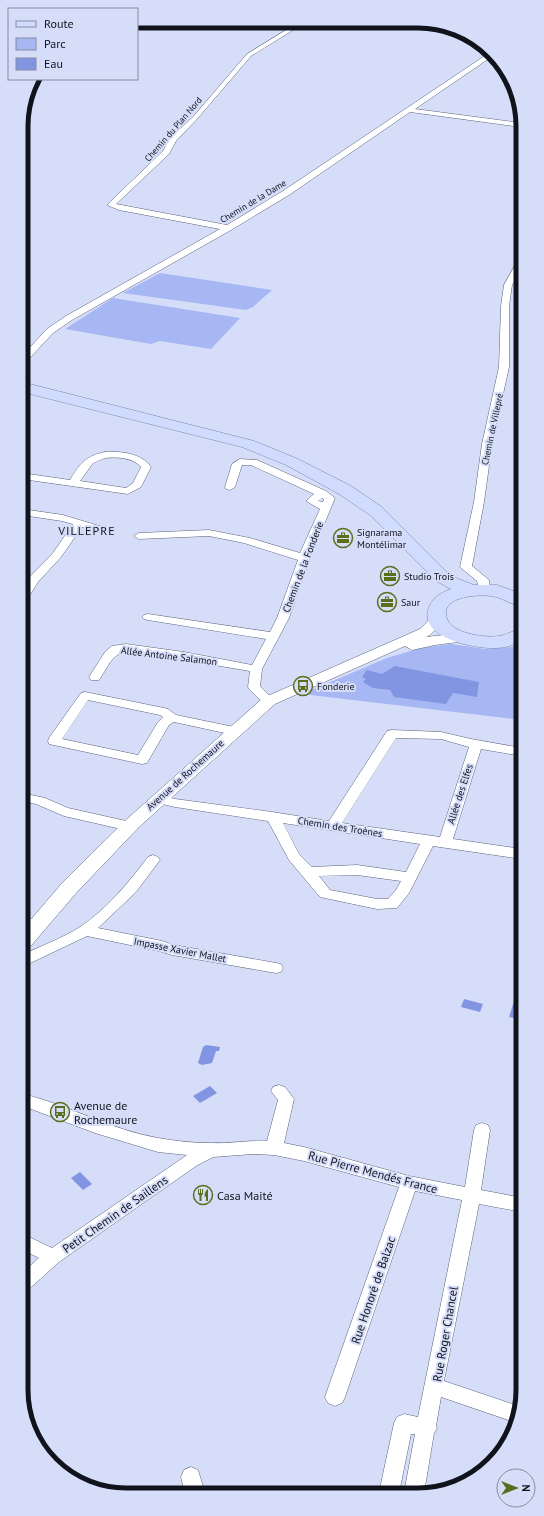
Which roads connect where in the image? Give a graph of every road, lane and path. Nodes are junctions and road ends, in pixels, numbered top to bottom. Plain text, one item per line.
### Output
1 (293, 28) edge
2 (487, 57) edge
3 (408, 110) junction
4 (516, 124) edge
5 (228, 228) junction
6 (516, 271) edge
7 (28, 355) edge
8 (28, 389) edge
9 (28, 477) edge
10 (73, 484) junction
11 (230, 487) dead end
12 (345, 490) junction
13 (28, 513) edge
14 (80, 522) junction
15 (102, 530) dead end
16 (139, 536) dead end
17 (304, 558) junction
18 (28, 589) edge
19 (478, 590) junction
20 (516, 596) edge
21 (444, 600) junction
22 (148, 618) dead end
23 (438, 619) junction
24 (273, 636) junction
25 (461, 638) junction
26 (516, 638) edge
27 (381, 652) junction
28 (256, 669) junction
29 (95, 677) dead end
30 (269, 701) junction
31 (172, 718) junction
32 (234, 731) junction
33 (476, 745) junction
34 (516, 751) edge
35 (28, 798) edge
36 (159, 799) junction
37 (272, 816) junction
38 (130, 826) junction
39 (333, 826) junction
40 (429, 840) junction
41 (445, 843) junction
42 (516, 853) edge
43 (153, 860) dead end
44 (308, 872) junction
45 (408, 877) junction
46 (30, 924) edge
47 (85, 931) junction
48 (28, 959) edge
49 (276, 968) dead end
50 (279, 1091) dead end
51 (28, 1102) edge
52 (482, 1130) dead end
53 (274, 1148) junction
54 (210, 1150) junction
55 (409, 1183) junction
56 (472, 1196) junction
57 (516, 1203) edge
58 (28, 1243) edge
59 (53, 1256) junction
60 (28, 1278) edge
61 (433, 1386) junction
62 (335, 1397) dead end
63 (513, 1413) edge
64 (427, 1428) junction
65 (390, 1488) edge
66 (415, 1488) edge

1 - 5 street, Chemin du Plan Nord
2 - 3 street, Chemin de la Dame
3 - 4 street
3 - 5 street, Chemin de la Dame
5 - 7 street, Chemin de la Dame
6 - 19 street, Chemin de Villepré
8 - 12 main road
9 - 10 street
10 - 10 street
11 - 17 street, Chemin de la Fonderie
12 - 19 main road
12 - 21 main road
13 - 14 street
14 - 15 street
14 - 18 street
16 - 17 street
17 - 24 street, Chemin de la Fonderie
19 - 20 main road
19 - 21 main road
21 - 23 main road
22 - 24 street
23 - 25 main road
23 - 27 street, Avenue de Rochemaure
24 - 28 street, Chemin de la Fonderie
25 - 26 main road
25 - 27 street, Avenue de Rochemaure
27 - 30 street, Avenue de Rochemaure
28 - 29 street, Allée Antoine Salamon
28 - 30 street, Chemin de la Fonderie
30 - 32 street, Avenue de Rochemaure
31 - 31 street
31 - 32 street
32 - 36 street, Avenue de Rochemaure
33 - 34 street
33 - 39 street
33 - 41 street, Allée des Elfes
35 - 38 street
36 - 37 street, Chemin des Troènes
36 - 38 street, Avenue de Rochemaure
37 - 39 street, Chemin des Troènes
37 - 44 street
38 - 46 street, Avenue de Rochemaure
39 - 40 street, Chemin des Troènes
40 - 41 street, Chemin des Troènes
40 - 45 street
41 - 42 street, Chemin des Troènes
43 - 47 street
44 - 45 street
44 - 45 street
47 - 48 street
47 - 49 street, Impasse Xavier Mallet
50 - 53 street
51 - 54 street, Rue Pierre Mendés France
52 - 56 street
53 - 54 street, Rue Pierre Mendés France
53 - 55 street, Rue Pierre Mendés France
54 - 59 street, Petit Chemin de Saillens
55 - 56 street, Rue Pierre Mendés France
55 - 62 street, Rue Honoré de Balzac
56 - 57 street, Rue Pierre Mendés France
56 - 61 street, Rue Roger Chancel
58 - 59 street
59 - 60 street, Petit Chemin de Saillens
61 - 63 street, Rue Roger Chancel
61 - 64 street
64 - 65 street
64 - 66 street

